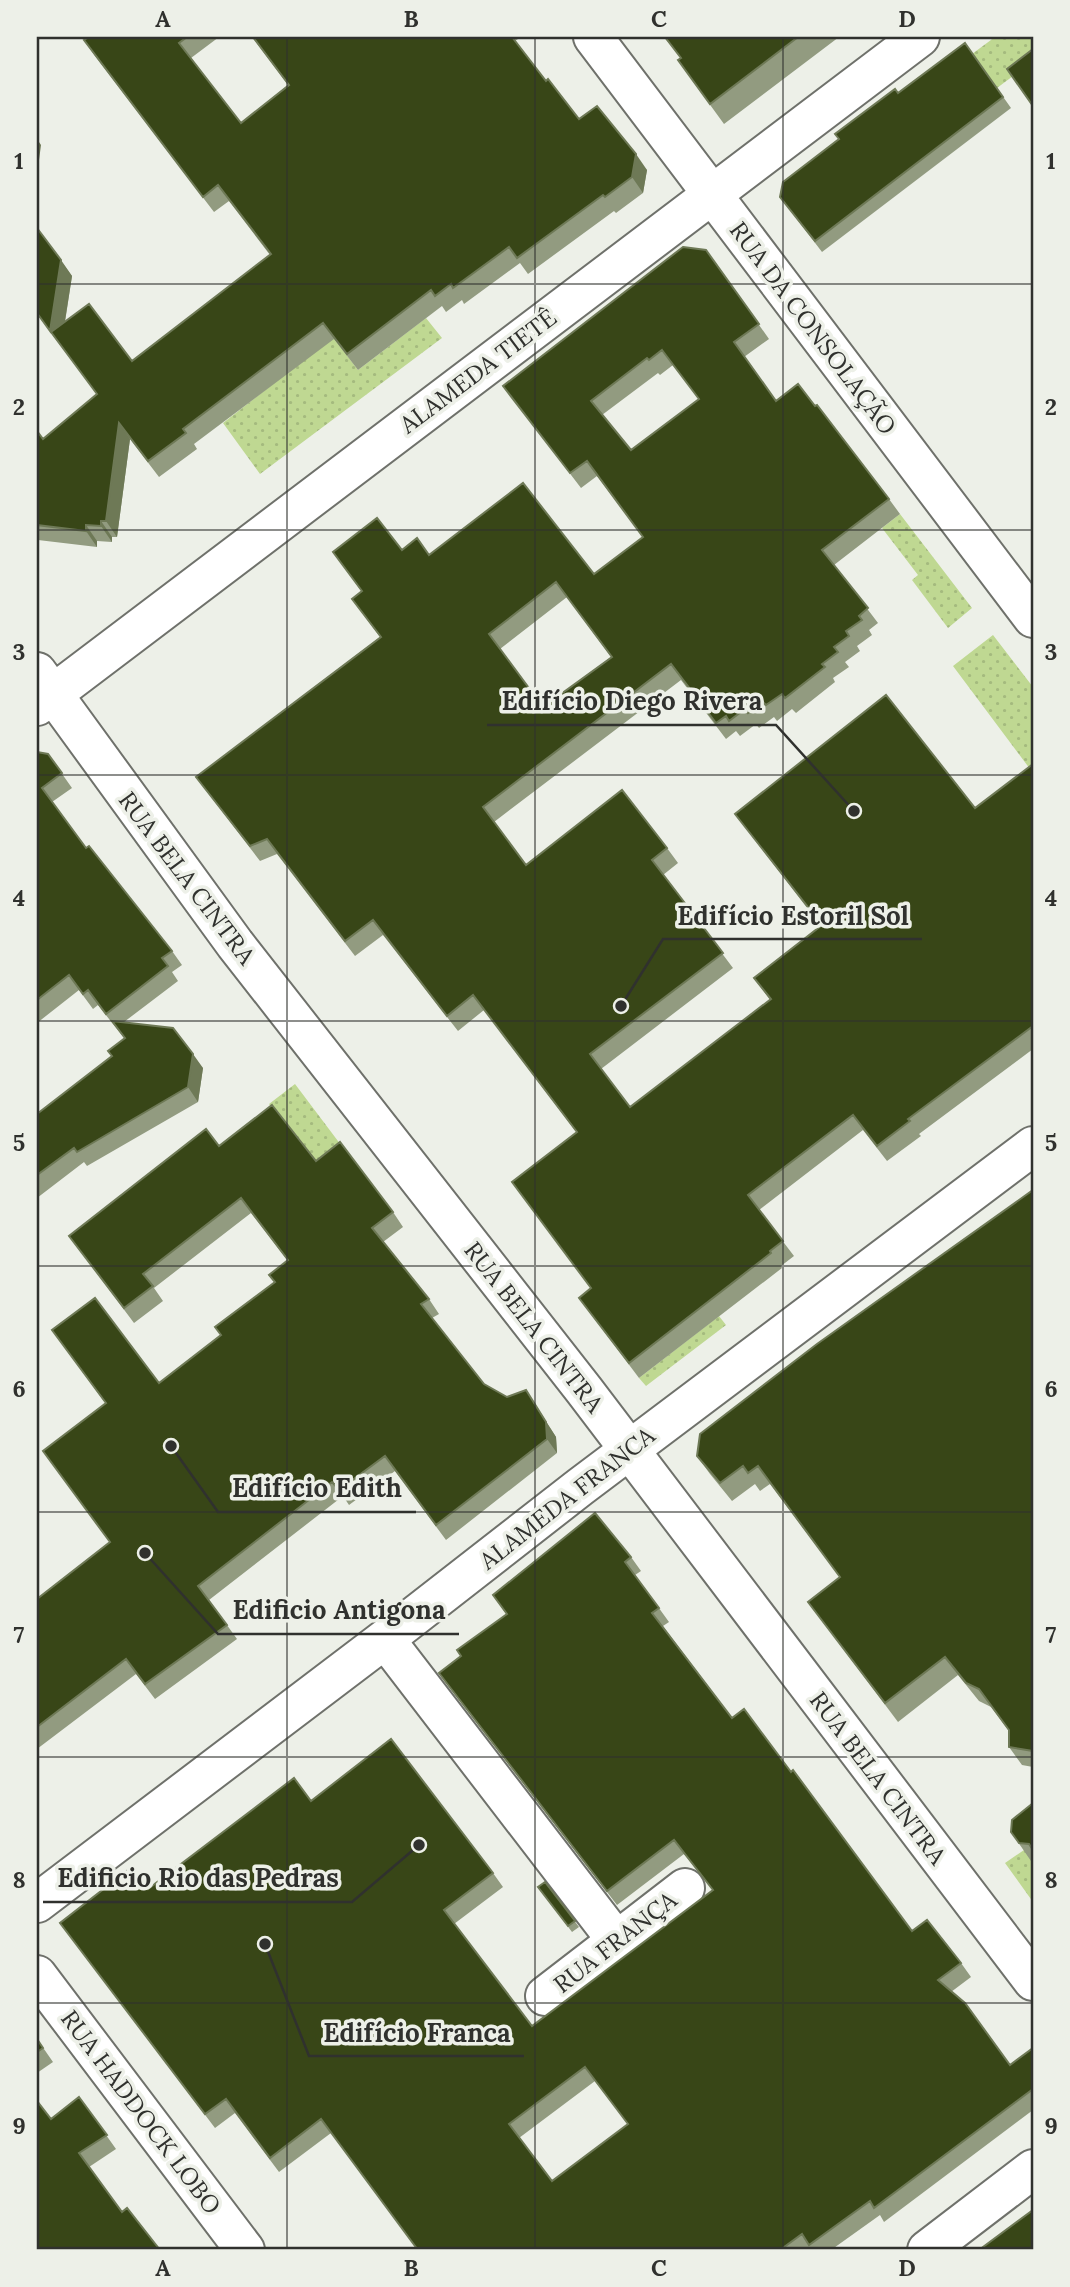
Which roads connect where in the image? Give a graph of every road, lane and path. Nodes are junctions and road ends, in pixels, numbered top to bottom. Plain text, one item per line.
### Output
1 (593, 37) edge
2 (920, 37) edge
3 (713, 194) junction
4 (1033, 618) edge
5 (42, 691) edge
6 (1033, 1146) edge
7 (629, 1450) junction
8 (385, 1639) junction
9 (685, 1888) dead end
10 (37, 1903) edge
11 (617, 1941) junction
12 (37, 1975) edge
13 (1033, 1981) edge
14 (545, 1996) dead end
15 (1033, 2169) edge
16 (245, 2250) edge
17 (926, 2250) edge

1 - 3 street, RUA DA CONSOLAÇÃO
2 - 3 street, ALAMEDA TIETÊ
3 - 4 street, RUA DA CONSOLAÇÃO
3 - 5 street, ALAMEDA TIETÊ
5 - 7 street, RUA BELA CINTRA
6 - 7 street, ALAMEDA FRANCA
7 - 8 street, ALAMEDA FRANCA
7 - 13 street, RUA BELA CINTRA
8 - 10 street, ALAMEDA FRANCA
8 - 11 street
9 - 11 street, RUA FRANÇA
11 - 14 street, RUA FRANÇA
12 - 16 street, RUA HADDOCK LOBO
15 - 17 street

